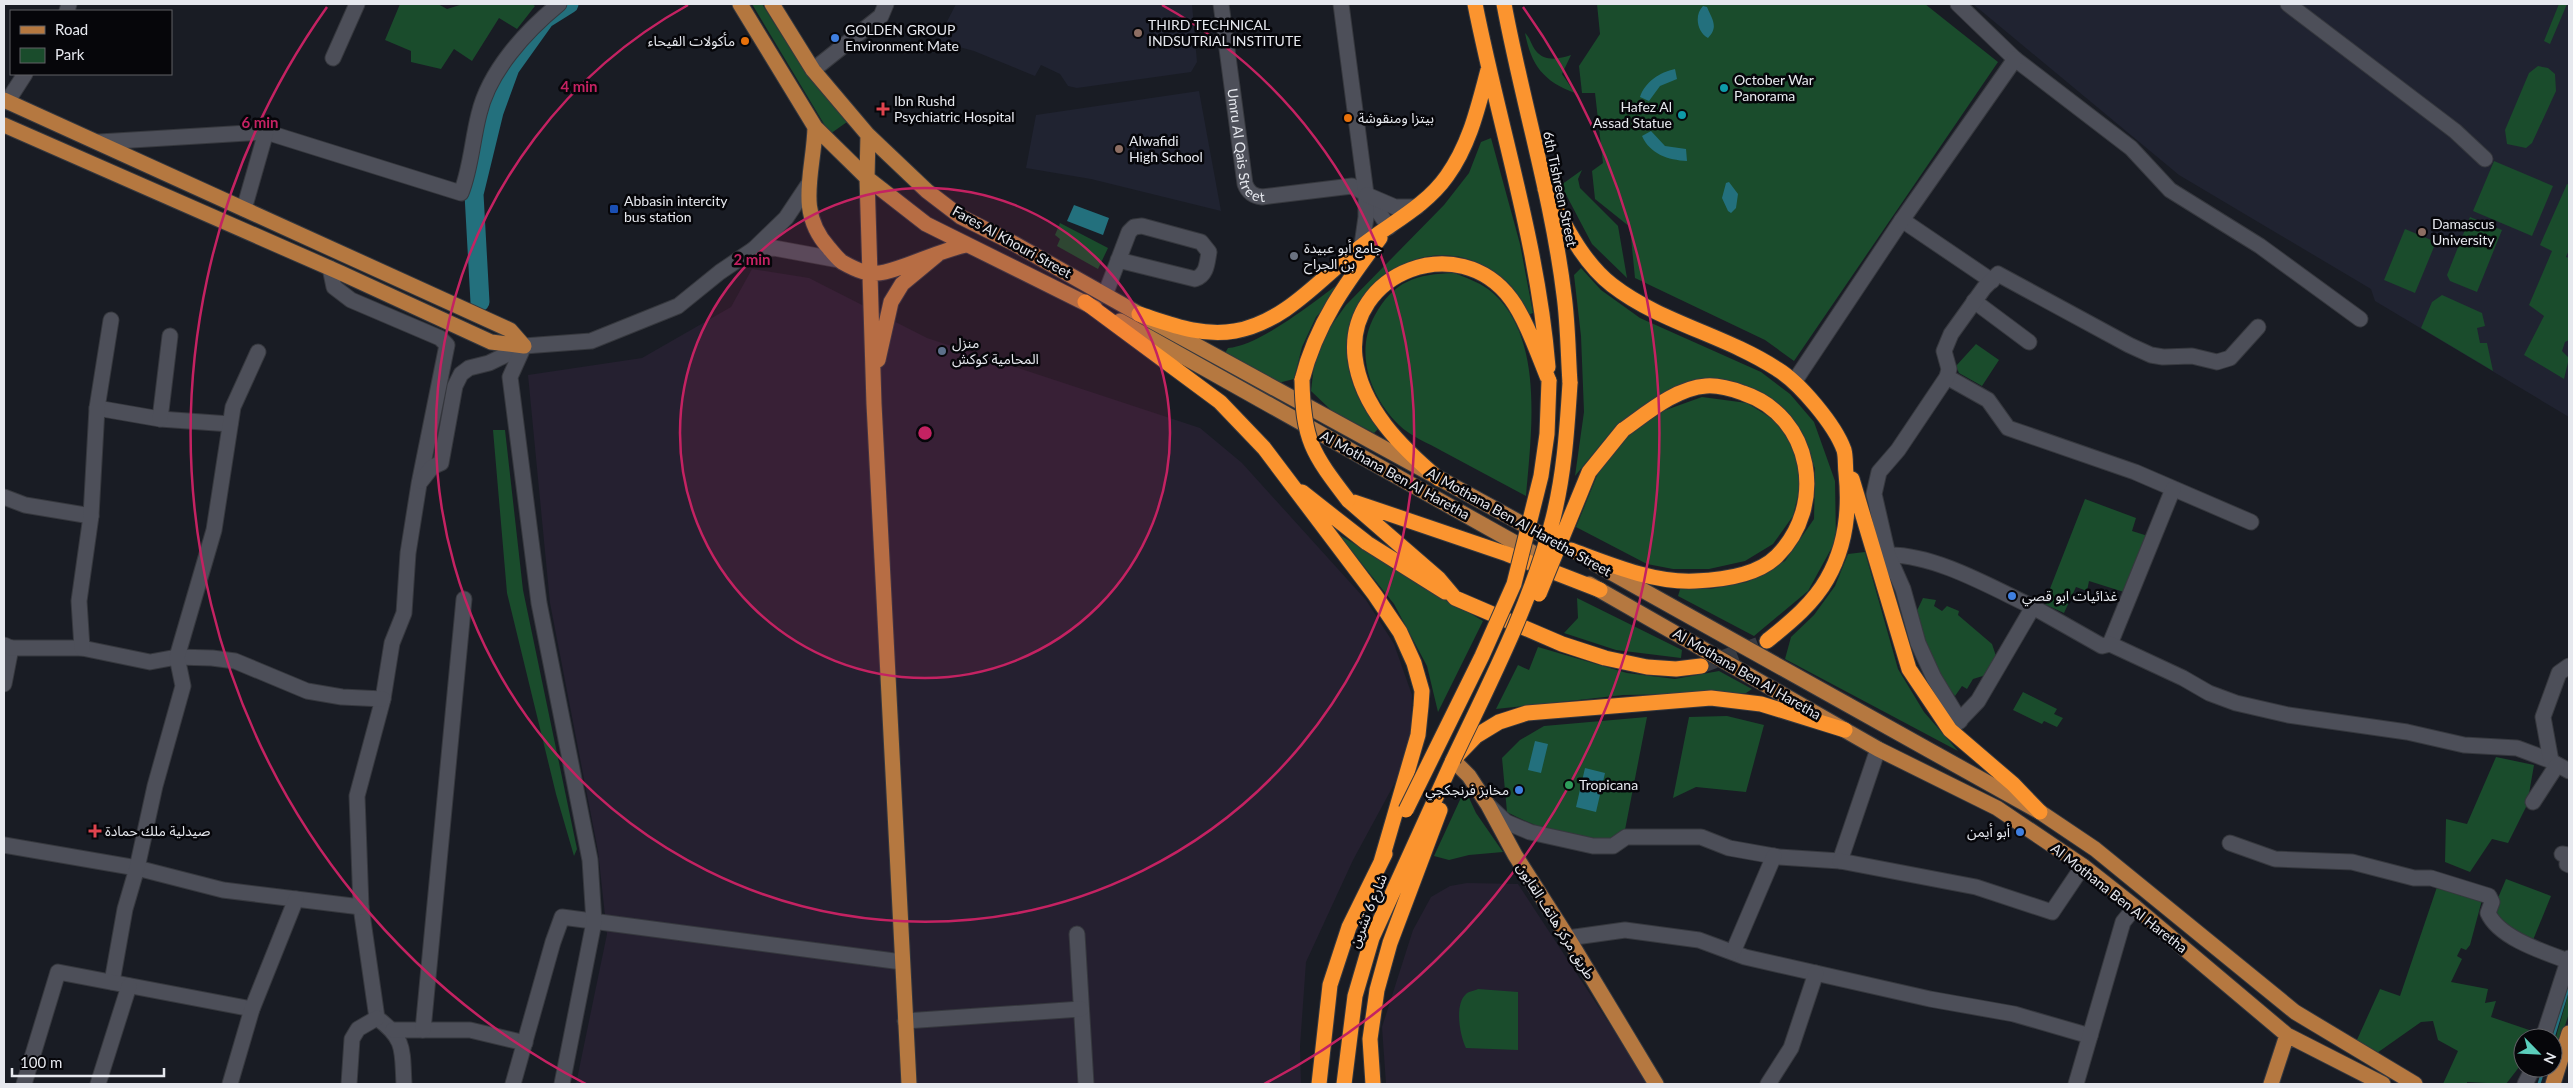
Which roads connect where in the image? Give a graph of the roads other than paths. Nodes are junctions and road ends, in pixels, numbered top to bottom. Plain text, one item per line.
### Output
1 (357, 4) edge
2 (559, 4) edge
3 (740, 4) edge
4 (772, 4) edge
5 (886, 4) edge
6 (1221, 4) edge
7 (1341, 4) edge
8 (1475, 4) edge
9 (1504, 4) edge
10 (1958, 4) edge
11 (2288, 4) edge
12 (333, 58) dead end
13 (2015, 59) junction
14 (813, 70) junction
15 (1488, 70) junction
16 (24, 75) edge
17 (5, 101) edge
18 (4, 125) edge
19 (815, 127) junction
20 (266, 132) junction
21 (868, 135) junction
22 (99, 142) junction
23 (2485, 159) dead end
24 (867, 178) junction
25 (808, 185) junction
26 (1545, 189) junction
27 (1366, 194) junction
28 (1416, 207) junction
29 (244, 209) junction
30 (1902, 220) junction
31 (1389, 227) junction
32 (966, 245) junction
33 (1362, 245) junction
34 (326, 246) junction
35 (754, 249) junction
36 (942, 250) junction
37 (839, 260) junction
38 (1118, 260) junction
39 (324, 265) junction
40 (870, 273) junction
41 (1992, 281) junction
42 (1105, 295) junction
43 (1084, 302) junction
44 (1974, 302) junction
45 (1139, 314) junction
46 (2360, 319) dead end
47 (111, 320) dead end
48 (2258, 327) dead end
49 (170, 336) dead end
50 (2030, 342) dead end
51 (524, 346) junction
52 (258, 352) dead end
53 (873, 376) junction
54 (1947, 377) junction
55 (1549, 381) junction
56 (1794, 382) junction
57 (97, 408) junction
58 (160, 419) junction
59 (230, 424) junction
60 (1844, 450) junction
61 (1439, 478) junction
62 (419, 484) junction
63 (1293, 485) junction
64 (2173, 490) junction
65 (4, 497) edge
66 (1348, 500) junction
67 (92, 516) junction
68 (2251, 522) dead end
69 (1571, 550) junction
70 (1888, 555) junction
71 (1600, 590) junction
72 (1455, 598) junction
73 (464, 599) dead end
74 (2033, 607) junction
75 (1767, 641) tunnel mouth
76 (2110, 644) junction
77 (7, 646) edge
78 (82, 648) junction
79 (178, 656) junction
80 (1496, 666) junction
81 (1701, 666) tunnel mouth
82 (2569, 666) edge
83 (4, 684) edge
84 (383, 700) junction
85 (1955, 725) junction
86 (1845, 730) junction
87 (1898, 733) joint
88 (1878, 748) junction
89 (1450, 766) junction
90 (2559, 766) edge
91 (2533, 802) dead end
92 (1488, 805) junction
93 (2040, 812) junction
94 (2230, 844) dead end
95 (4, 845) edge
96 (1774, 856) junction
97 (1840, 861) junction
98 (1381, 862) junction
99 (2082, 866) junction
100 (138, 868) junction
101 (296, 899) junction
102 (361, 907) junction
103 (2135, 907) junction
104 (594, 922) junction
105 (1077, 934) dead end
106 (1568, 938) junction
107 (1733, 952) junction
108 (2569, 960) edge
109 (902, 962) junction
110 (1816, 973) junction
111 (112, 982) junction
112 (129, 986) junction
113 (1081, 1008) junction
114 (252, 1009) junction
115 (377, 1018) junction
116 (905, 1021) junction
117 (2546, 1028) edge
118 (393, 1030) junction
119 (424, 1030) junction
120 (2569, 1033) edge
121 (2287, 1035) junction
122 (2090, 1036) junction
123 (525, 1043) junction
124 (24, 1084) edge
125 (98, 1084) edge
126 (230, 1084) edge
127 (349, 1084) edge
128 (404, 1084) edge
129 (513, 1084) edge
130 (562, 1084) edge
131 (909, 1084) edge
132 (1086, 1084) edge
133 (1319, 1084) edge
134 (1344, 1084) edge
135 (1373, 1084) edge
136 (1656, 1084) edge
137 (1768, 1084) edge
138 (2076, 1084) edge
139 (2270, 1084) edge
140 (2384, 1084) edge
141 (2415, 1084) edge
142 (2553, 1084) edge

1 - 12 street
2 - 20 street
3 - 19 main road, Fares Al Khouri Street
4 - 14 main road, Fares Al Khouri Street
5 - 14 street
6 - 27 street, Umru Al Qais Street
7 - 27 street
8 - 15 highway
9 - 26 highway, 6th Tishreen Street
10 - 13 street
11 - 23 street
13 - 30 street
13 - 46 street
14 - 21 main road, Fares Al Khouri Street
15 - 28 highway
15 - 55 highway
16 - 17 street
17 - 22 main road
18 - 39 main road
19 - 24 main road, Fares Al Khouri Street
19 - 25 main road
20 - 22 street
20 - 29 street
21 - 24 main road
21 - 42 main road, Fares Al Khouri Street
22 - 29 main road
24 - 32 main road, Fares Al Khouri Street
24 - 40 main road
25 - 35 street
25 - 37 main road
26 - 56 highway
26 - 80 highway, 6th Tishreen Street, bridge
27 - 28 street
27 - 31 street
27 - 33 street
28 - 31 highway
29 - 34 main road
30 - 41 street
30 - 56 street
31 - 33 highway
31 - 66 highway, bridge
32 - 36 main road
32 - 43 main road, Fares Al Khouri Street
33 - 45 highway
34 - 39 main road
34 - 51 main road
35 - 37 street
35 - 51 street
36 - 40 main road
36 - 53 main road
37 - 40 main road
38 - 38 street
38 - 42 street
39 - 51 main road
39 - 62 street
40 - 53 main road
41 - 44 street
41 - 48 street
42 - 45 main road, Fares Al Khouri Street
43 - 63 highway
43 - 71 main road, Al Mothana Ben Al Haretha
44 - 50 street
44 - 54 street
45 - 61 main road, Al Mothana Ben Al Haretha Street
47 - 57 street
49 - 58 street
51 - 62 street
51 - 104 street
52 - 59 street
53 - 109 main road
54 - 64 street
54 - 70 street
55 - 61 highway
55 - 98 highway, شارع 6 تشرين, bridge
56 - 60 highway
57 - 58 street
57 - 67 street
58 - 59 street
59 - 79 street
60 - 75 highway
60 - 85 highway
61 - 69 main road, Al Mothana Ben Al Haretha Street
62 - 84 street
63 - 72 highway
63 - 98 highway
64 - 68 street
64 - 76 street
65 - 67 street
66 - 71 highway
66 - 72 highway
67 - 78 street
69 - 80 highway, bridge
69 - 87 main road, Al Mothana Ben Al Haretha Street
70 - 74 street
70 - 85 street
71 - 86 main road, Al Mothana Ben Al Haretha
72 - 81 highway
73 - 119 street
74 - 76 street
74 - 85 street
76 - 90 street
77 - 78 street
77 - 83 street
78 - 79 street
79 - 84 street
79 - 100 street
80 - 89 highway, bridge
82 - 90 street
84 - 102 street
85 - 93 highway
86 - 88 main road, Al Mothana Ben Al Haretha
86 - 89 highway
87 - 93 main road, Al Mothana Ben Al Haretha
88 - 97 street
88 - 99 main road, Al Mothana Ben Al Haretha
89 - 92 main road, طريق مركز هاتف القابون
89 - 134 highway, شارع 6 تشرين
89 - 135 highway
90 - 91 street
92 - 96 street
92 - 106 main road, طريق مركز هاتف القابون
93 - 141 main road, Al Mothana Ben Al Haretha
94 - 108 street
95 - 100 street
96 - 97 street
96 - 107 street
97 - 99 street
98 - 133 highway, شارع 6 تشرين
99 - 103 main road, Al Mothana Ben Al Haretha
100 - 101 street
100 - 111 street
101 - 102 street
101 - 114 street
102 - 115 street
103 - 121 main road, Al Mothana Ben Al Haretha
103 - 122 street
104 - 109 street
104 - 123 street
104 - 130 street
105 - 113 street
106 - 107 street
106 - 136 main road, طريق مركز هاتف القابون
107 - 110 street
108 - 117 street
109 - 116 main road
110 - 122 street
110 - 137 street
111 - 112 street
111 - 124 street
112 - 114 street
112 - 125 street
113 - 116 street
113 - 132 street
114 - 126 street
115 - 118 street
115 - 127 street
116 - 131 main road
118 - 119 street
118 - 128 street
119 - 123 street
120 - 142 main road
121 - 139 main road
121 - 140 main road, Al Mothana Ben Al Haretha
122 - 138 street
123 - 129 street

